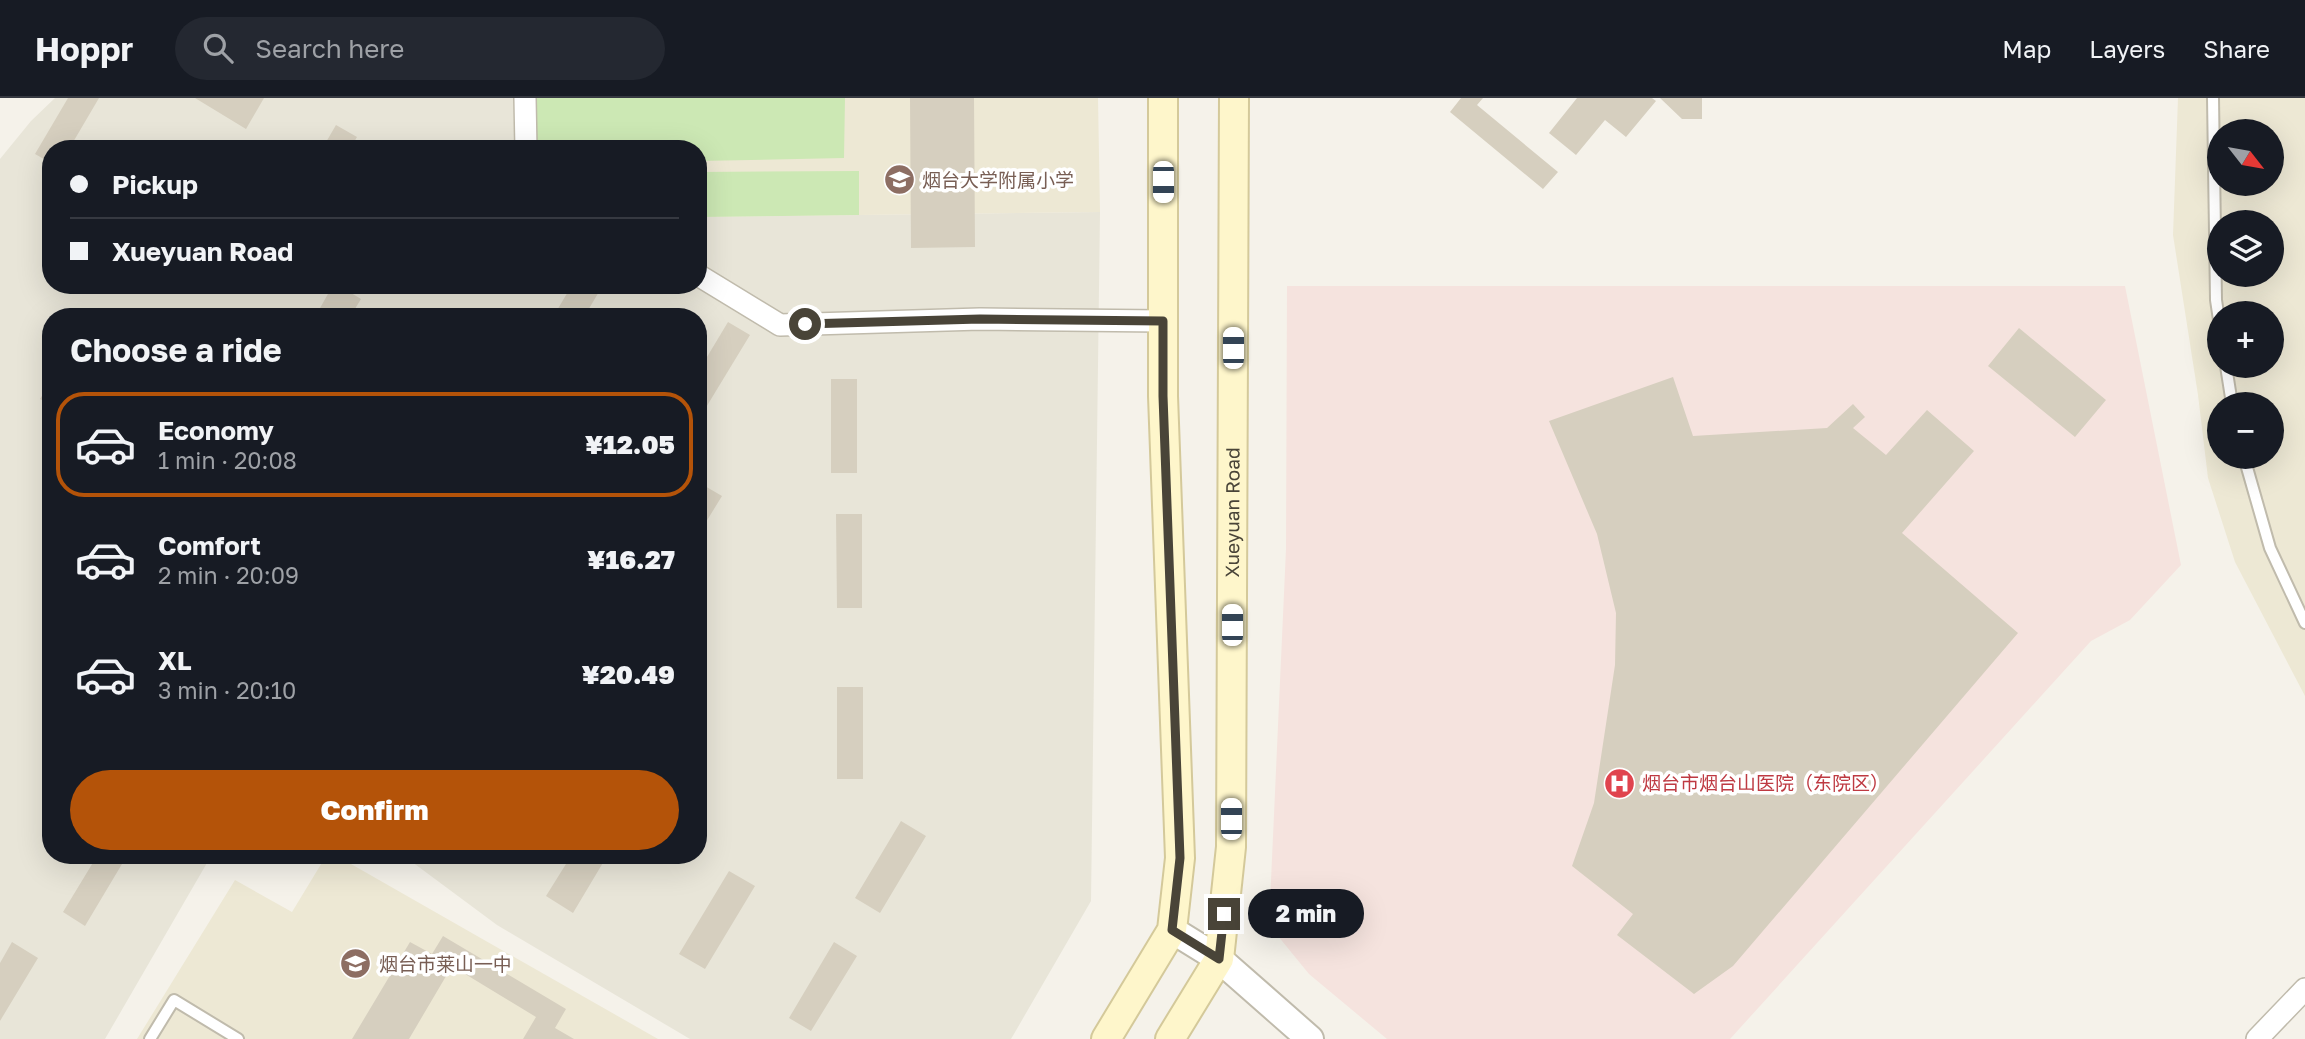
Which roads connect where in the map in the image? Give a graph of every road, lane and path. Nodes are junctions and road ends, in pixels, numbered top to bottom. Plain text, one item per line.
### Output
1 (525, 98) edge
2 (1163, 98) edge
3 (1234, 98) edge
4 (2213, 98) edge
5 (526, 140) edge
6 (707, 280) edge
7 (2216, 301) edge
8 (1163, 321) junction
9 (2247, 469) edge
10 (2305, 623) edge
11 (1172, 930) junction
12 (1219, 959) junction
13 (2305, 989) edge
14 (150, 1039) edge
15 (238, 1039) edge
16 (1106, 1039) edge
17 (1170, 1039) edge
18 (1310, 1039) edge
19 (2258, 1039) edge

1 - 5 street
2 - 8 main road
3 - 12 main road, Xueyuan Road
4 - 7 lane
6 - 8 street
8 - 11 main road
9 - 10 lane
11 - 12 street
11 - 16 main road
12 - 17 main road, Xueyuan Road
12 - 18 street
13 - 19 street
14 - 15 lane

